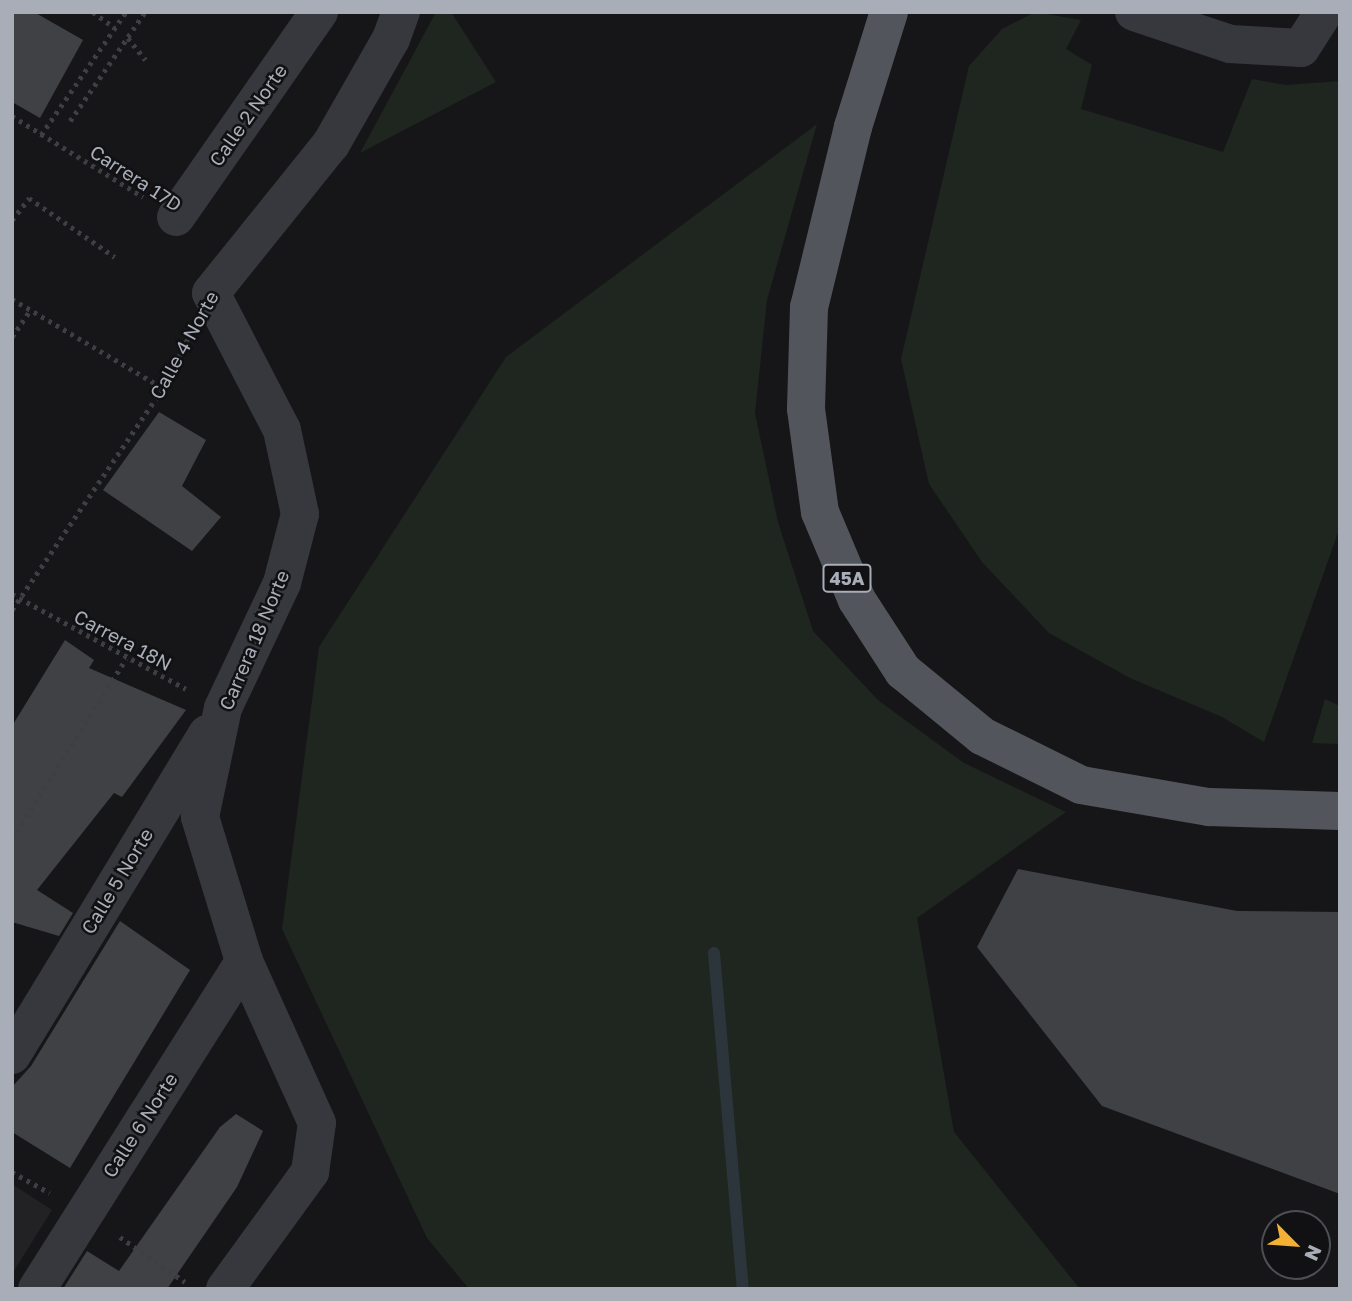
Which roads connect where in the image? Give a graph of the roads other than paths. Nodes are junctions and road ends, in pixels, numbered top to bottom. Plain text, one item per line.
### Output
1 (320, 12) edge
2 (401, 12) edge
3 (889, 12) edge
4 (1134, 12) edge
5 (1324, 12) edge
6 (176, 217) road end
7 (211, 293) joint
8 (223, 708) junction
9 (1340, 811) edge
10 (244, 961) junction
11 (12, 1055) edge
12 (37, 1289) edge
13 (225, 1289) edge

1 - 6 street, Calle 2 Norte
2 - 7 street, Calle 4 Norte
3 - 9 main road, 45A
4 - 5 street
7 - 8 street, Carrera 18 Norte
8 - 10 street, Carrera 18 Norte
8 - 11 street, Calle 5 Norte
10 - 12 street, Calle 6 Norte
10 - 13 street, Carrera 18 Norte

